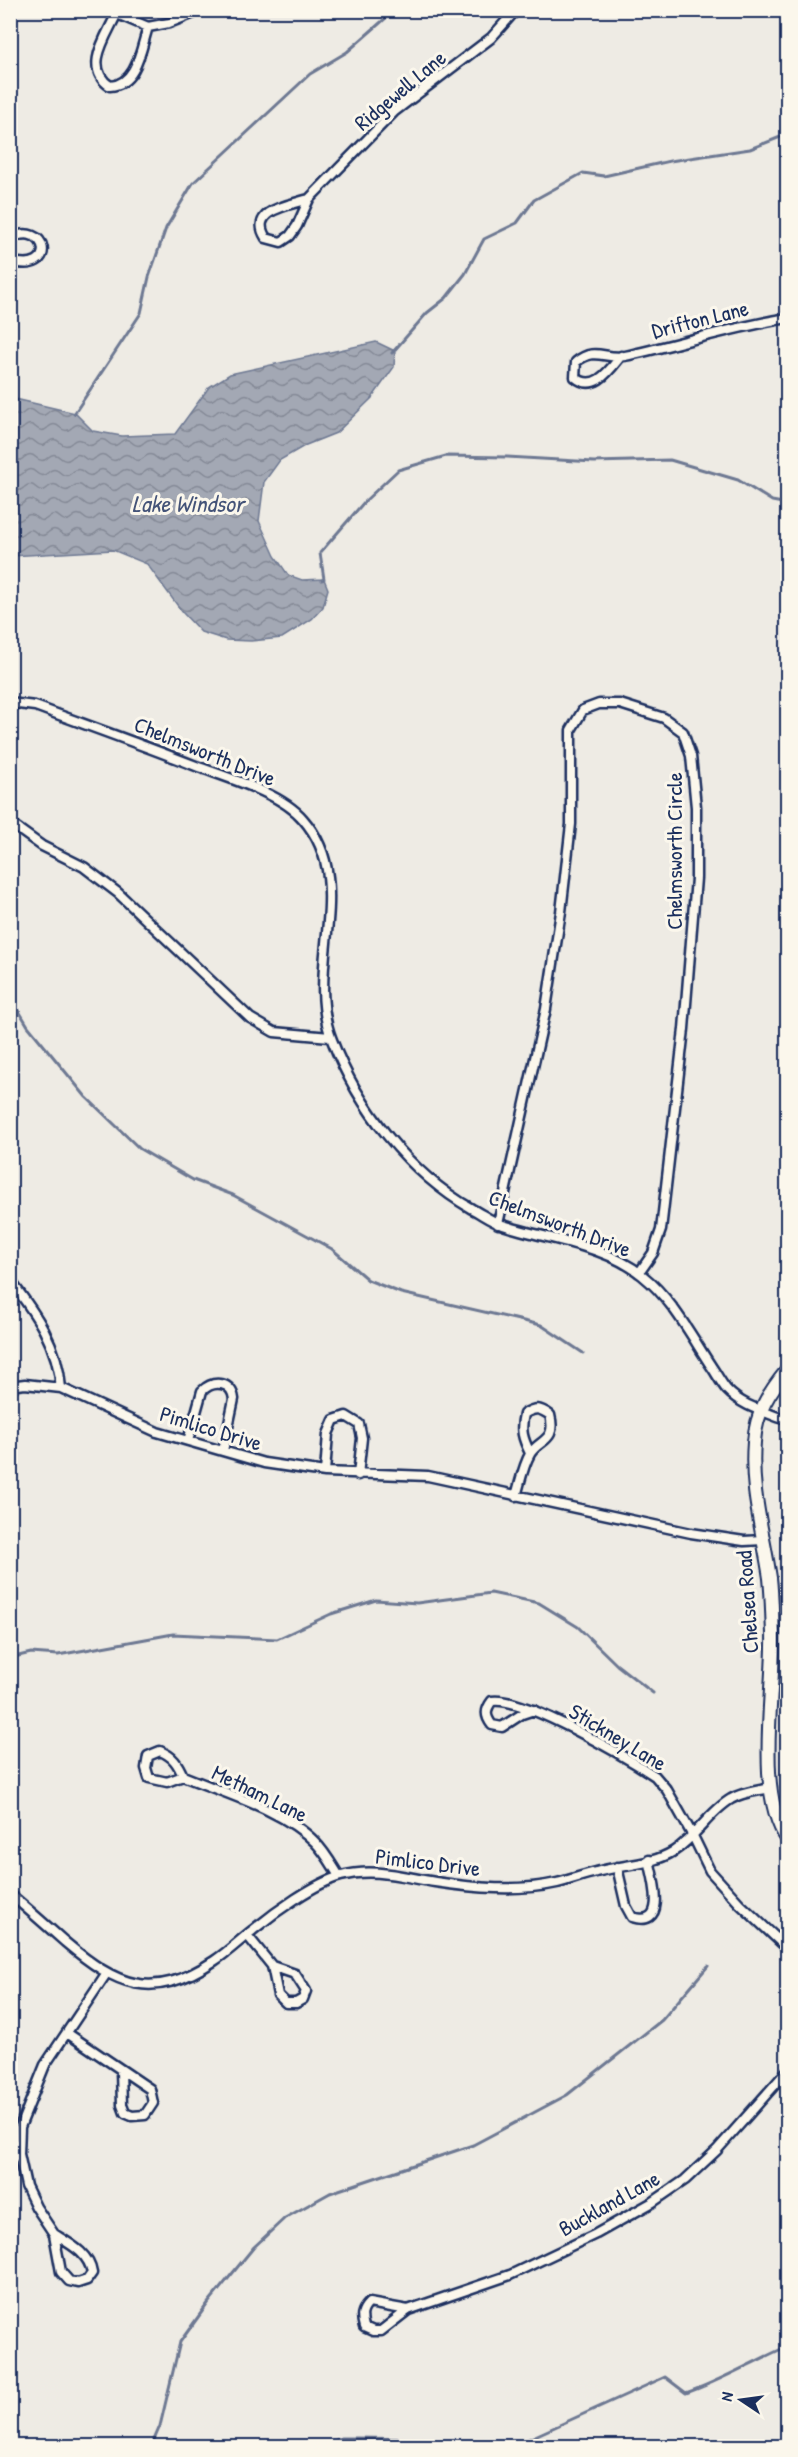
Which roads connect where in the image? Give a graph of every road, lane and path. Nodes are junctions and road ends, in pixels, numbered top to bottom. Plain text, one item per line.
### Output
1 (202, 10) edge
2 (516, 10) edge
3 (112, 13) edge
4 (148, 27) junction
5 (309, 199) junction
6 (10, 239) edge
7 (10, 261) edge
8 (788, 318) edge
9 (621, 357) junction
10 (11, 703) edge
11 (10, 823) edge
12 (330, 1037) junction
13 (498, 1224) junction
14 (639, 1273) junction
15 (10, 1280) edge
16 (788, 1369) edge
17 (10, 1386) edge
18 (61, 1388) junction
19 (759, 1412) junction
20 (788, 1420) edge
21 (188, 1441) junction
22 (223, 1451) junction
23 (530, 1453) junction
24 (325, 1472) junction
25 (358, 1474) junction
26 (516, 1496) junction
27 (763, 1540) junction
28 (534, 1710) junction
29 (183, 1776) junction
30 (770, 1788) junction
31 (693, 1836) junction
32 (788, 1839) edge
33 (649, 1860) junction
34 (617, 1867) junction
35 (339, 1876) junction
36 (10, 1894) edge
37 (247, 1935) junction
38 (788, 1949) edge
39 (272, 1966) junction
40 (106, 1974) junction
41 (67, 2033) junction
42 (788, 2070) edge
43 (121, 2071) junction
44 (54, 2234) junction
45 (408, 2310) junction

1 - 4 street
2 - 5 street, Ridgewell Lane
3 - 4 street
3 - 4 street
5 - 5 street, Ridgewell Lane
6 - 7 street
8 - 9 street, Drifton Lane
9 - 9 street, Drifton Lane
10 - 12 street, Chelmsworth Drive
11 - 12 street
12 - 13 street, Chelmsworth Drive
13 - 14 street, Chelmsworth Drive
13 - 14 street, Chelmsworth Circle
14 - 19 street, Chelmsworth Drive
15 - 18 street
16 - 19 street, Chelsea Road
17 - 18 street, Pimlico Drive
18 - 21 street, Pimlico Drive
19 - 20 street, Chelmsworth Drive
19 - 27 street, Chelsea Road
21 - 22 street, Pimlico Drive
21 - 22 street
22 - 24 street, Pimlico Drive
23 - 23 street
23 - 26 street
24 - 25 street, Pimlico Drive
24 - 25 street
25 - 26 street, Pimlico Drive
26 - 27 street, Pimlico Drive
27 - 30 street, Chelsea Road
28 - 28 street, Stickney Lane
28 - 31 street, Stickney Lane
29 - 29 street, Metham Lane
29 - 35 street, Metham Lane
30 - 31 street, Pimlico Drive
30 - 32 street, Chelsea Road
31 - 33 street, Pimlico Drive
31 - 38 street
33 - 34 street, Pimlico Drive
33 - 34 street
34 - 35 street, Pimlico Drive
35 - 37 street, Pimlico Drive
36 - 40 street, Pimlico Drive
37 - 39 street
37 - 40 street, Pimlico Drive
39 - 39 street
40 - 41 street
41 - 43 street
41 - 44 street
42 - 45 street, Buckland Lane
43 - 43 street
44 - 44 street
45 - 45 street, Buckland Lane

